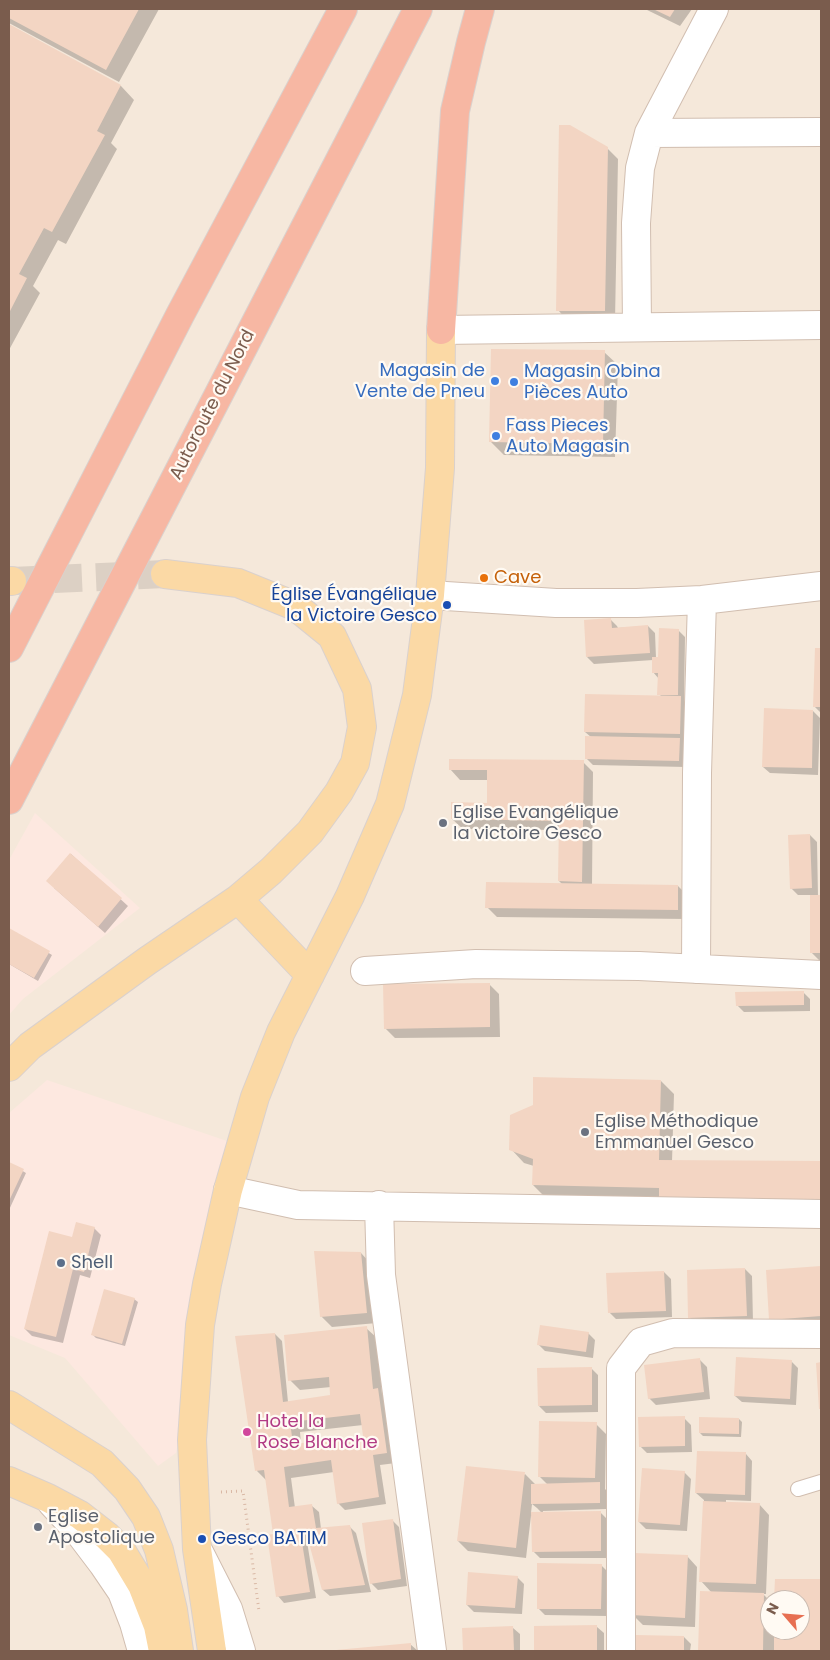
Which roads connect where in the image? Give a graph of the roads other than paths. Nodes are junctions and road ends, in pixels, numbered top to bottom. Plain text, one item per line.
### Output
1 (344, 9) edge
2 (418, 9) edge
3 (480, 9) edge
4 (714, 9) edge
5 (821, 132) edge
6 (649, 133) junction
7 (821, 325) edge
8 (637, 327) junction
9 (441, 330) junction
10 (165, 574) tunnel mouth
11 (821, 586) edge
12 (430, 595) junction
13 (702, 600) junction
14 (9, 648) edge
15 (9, 800) edge
16 (238, 899) junction
17 (696, 969) junction
18 (365, 971) dead end
19 (310, 975) junction
20 (821, 975) edge
21 (9, 1067) edge
22 (228, 1190) junction
23 (379, 1205) junction
24 (821, 1214) edge
25 (821, 1334) edge
26 (9, 1405) edge
27 (9, 1481) edge
28 (821, 1482) edge
29 (798, 1489) dead end
30 (48, 1498) junction
31 (197, 1549) junction
32 (142, 1651) edge
33 (163, 1651) edge
34 (178, 1651) edge
35 (212, 1651) edge
36 (241, 1651) edge
37 (432, 1651) edge
38 (621, 1651) edge

1 - 14 highway
2 - 15 highway, Autoroute du Nord
3 - 9 highway
4 - 6 street
5 - 6 street
6 - 8 street
7 - 8 street
8 - 9 street
9 - 12 main road
10 - 16 main road
11 - 13 street
12 - 13 street
12 - 19 main road
13 - 17 street
16 - 19 main road
16 - 21 main road
17 - 18 street
17 - 20 street
19 - 22 main road
22 - 23 street
22 - 31 main road
23 - 24 street
23 - 37 street
25 - 38 street
26 - 34 main road
27 - 30 main road
28 - 29 lane
30 - 32 street
30 - 33 main road
31 - 35 main road
31 - 36 street

